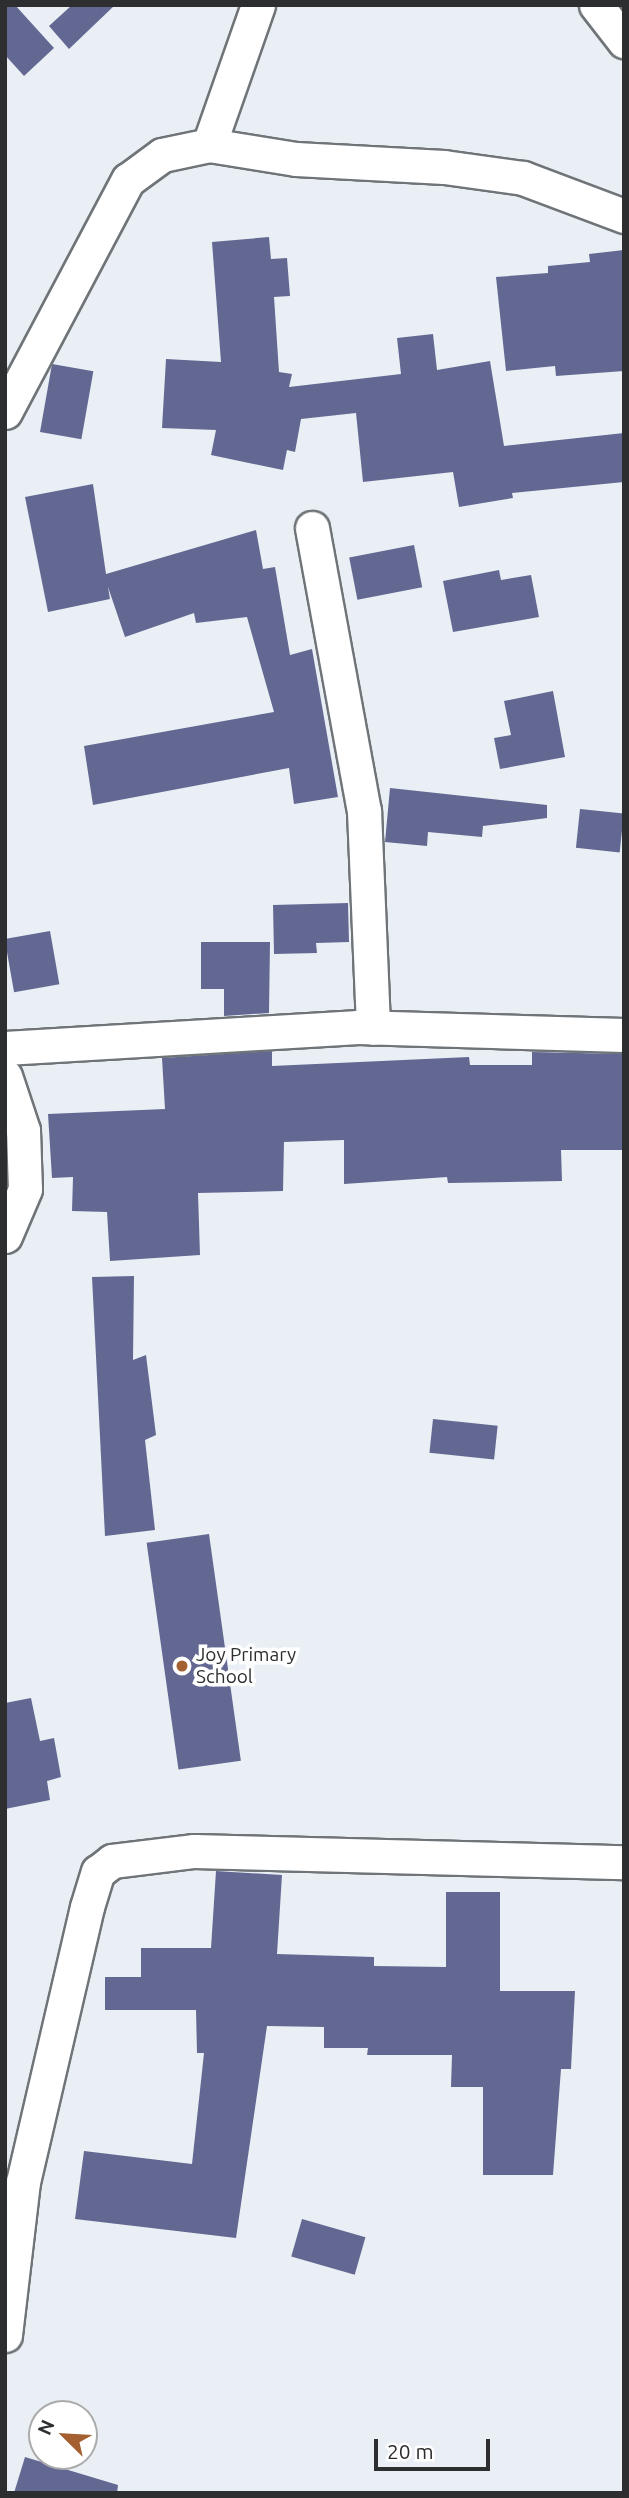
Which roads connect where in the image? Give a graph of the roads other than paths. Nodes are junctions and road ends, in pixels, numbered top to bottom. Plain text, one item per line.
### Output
1 (258, 5) edge
2 (596, 5) edge
3 (624, 41) edge
4 (209, 145) junction
5 (624, 216) edge
6 (5, 412) edge
7 (312, 528) dead end
8 (373, 1028) junction
9 (624, 1035) edge
10 (5, 1048) edge
11 (5, 1076) edge
12 (5, 1236) edge
13 (624, 1862) edge
14 (5, 2335) edge

1 - 4 street
2 - 3 street
4 - 5 street
4 - 6 street
7 - 8 street
8 - 9 street
8 - 10 street
11 - 12 street
13 - 14 street

